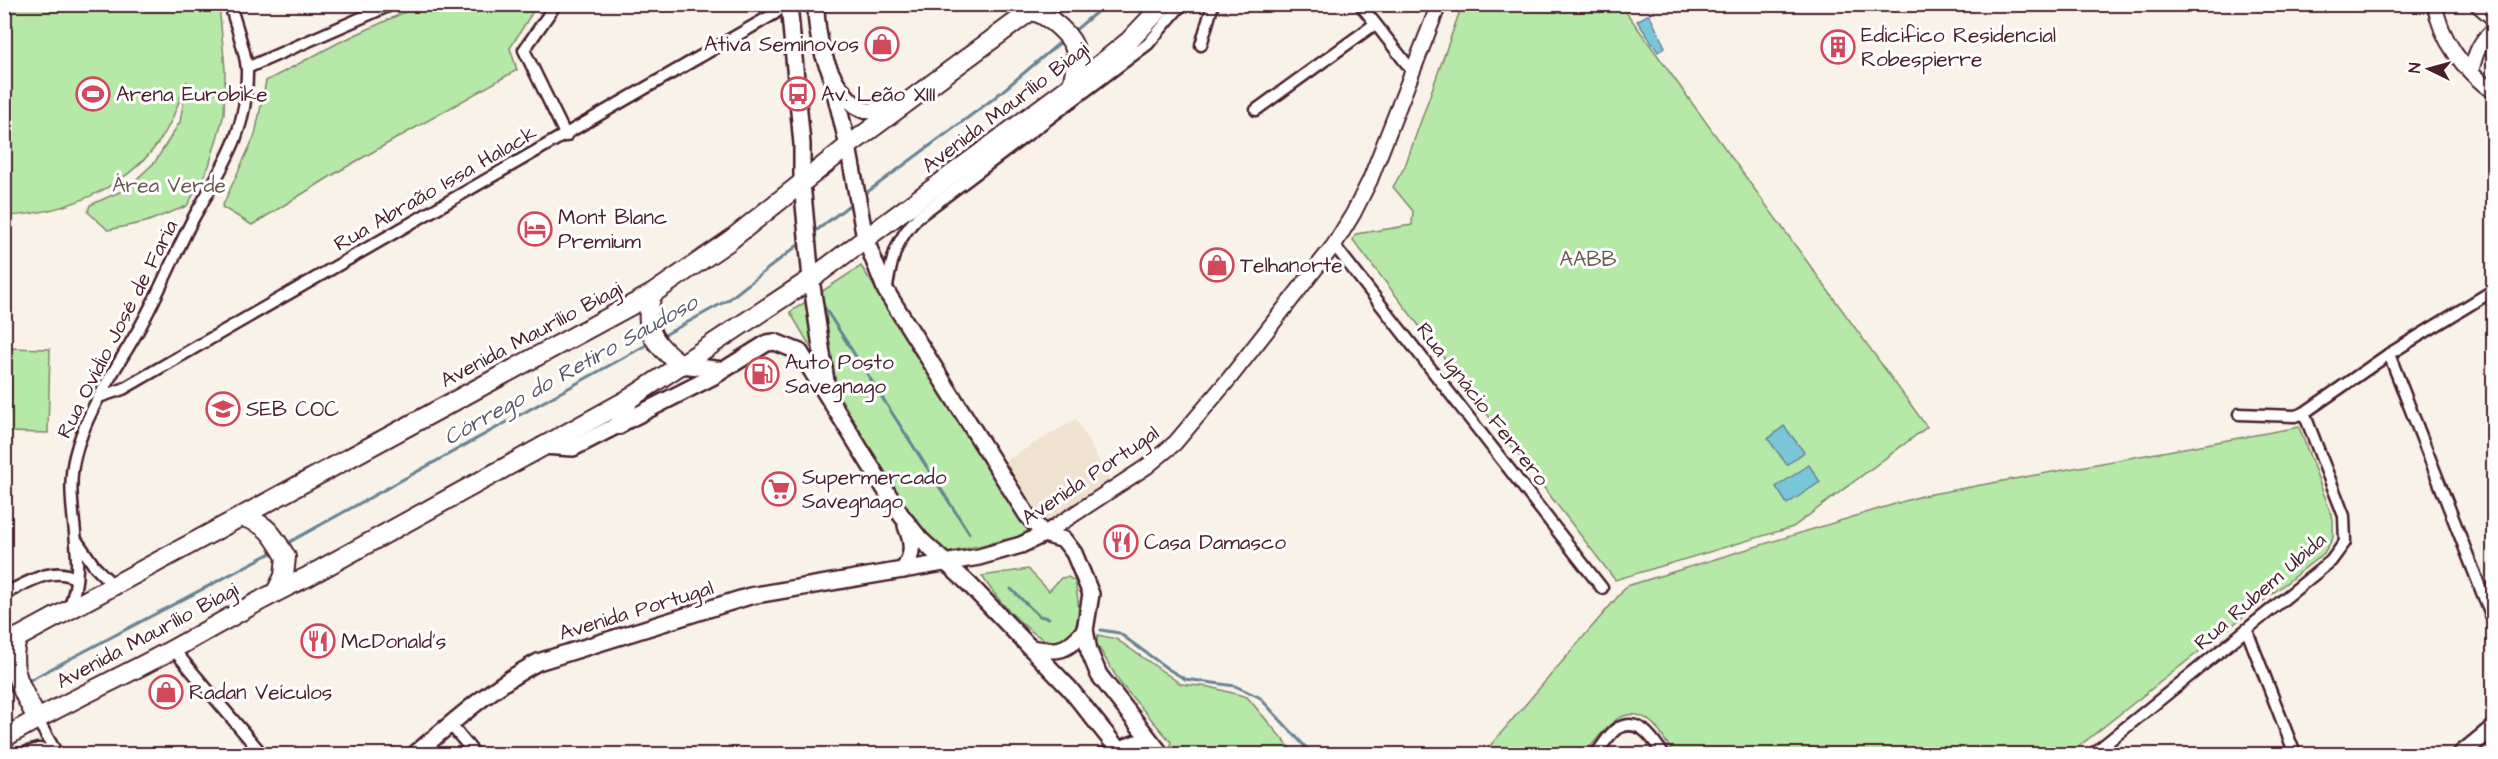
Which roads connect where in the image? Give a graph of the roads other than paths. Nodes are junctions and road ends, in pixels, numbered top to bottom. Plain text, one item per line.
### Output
1 (230, 4) edge
2 (393, 4) edge
3 (556, 4) edge
4 (788, 4) edge
5 (816, 4) edge
6 (1164, 4) edge
7 (1182, 4) edge
8 (1213, 4) edge
9 (1360, 4) edge
10 (1439, 4) edge
11 (2435, 4) edge
12 (2477, 4) edge
13 (1036, 8) edge
14 (2493, 19) edge
15 (1375, 24) junction
16 (2493, 30) edge
17 (1201, 45) dead end
18 (247, 68) junction
19 (1413, 72) junction
20 (2471, 72) junction
21 (831, 76) junction
22 (1072, 86) junction
23 (2493, 92) edge
24 (906, 102) junction
25 (1256, 110) dead end
26 (566, 136) junction
27 (848, 146) junction
28 (982, 153) junction
29 (970, 178) junction
30 (802, 183) junction
31 (915, 220) junction
32 (865, 238) junction
33 (1334, 245) junction
34 (811, 279) junction
35 (2493, 290) edge
36 (886, 291) junction
37 (652, 294) junction
38 (2389, 354) junction
39 (682, 365) junction
40 (723, 370) junction
41 (828, 394) junction
42 (99, 398) junction
43 (629, 399) junction
44 (2304, 413) junction
45 (2239, 414) dead end
46 (619, 425) junction
47 (542, 446) junction
48 (901, 514) junction
49 (242, 517) junction
50 (1044, 534) junction
51 (77, 540) junction
52 (947, 563) junction
53 (903, 570) junction
54 (76, 579) junction
55 (113, 585) junction
56 (1602, 588) dead end
57 (278, 590) junction
58 (4, 594) edge
59 (69, 608) junction
60 (2493, 623) edge
61 (1085, 630) junction
62 (2247, 631) junction
63 (11, 641) edge
64 (1032, 648) junction
65 (173, 649) junction
66 (24, 691) junction
67 (60, 707) junction
68 (37, 719) junction
69 (450, 724) junction
70 (2493, 727) edge
71 (4, 738) edge
72 (55, 752) edge
73 (1115, 753) edge
74 (1159, 753) edge
75 (21, 754) edge
76 (262, 754) edge
77 (415, 754) edge
78 (475, 754) edge
79 (1596, 754) edge
80 (1663, 754) edge
81 (2093, 754) edge
82 (2295, 754) edge
83 (2461, 754) edge

1 - 18 street, Rua Ovídio José de Faria
2 - 18 street
3 - 26 street
4 - 26 street, Rua Abraão Issa Halack
4 - 30 main road
5 - 21 main road
6 - 22 main road, Avenida Maurílio Biagi
7 - 29 street, Avenida Maurílio Biagi
8 - 17 street
9 - 15 street
10 - 19 street, Avenida Portugal
11 - 20 street
12 - 14 street
13 - 22 main road
13 - 24 main road, Avenida Maurílio Biagi
15 - 19 street
15 - 25 street
16 - 20 street
18 - 42 street, Rua Ovídio José de Faria
19 - 33 street, Avenida Portugal
20 - 23 street
21 - 24 main road
21 - 27 main road
22 - 28 main road, Avenida Maurílio Biagi
24 - 27 main road, Avenida Maurílio Biagi
26 - 42 street, Rua Abraão Issa Halack
27 - 30 main road, Avenida Maurílio Biagi
27 - 32 main road
28 - 29 main road
28 - 32 main road, Avenida Maurílio Biagi
29 - 31 street, Avenida Maurílio Biagi
30 - 34 main road
30 - 37 main road, Avenida Maurílio Biagi
31 - 32 street, Avenida Maurílio Biagi
31 - 36 street, Avenida Maurílio Biagi
32 - 34 main road, Avenida Maurílio Biagi
32 - 36 main road
33 - 50 street, Avenida Portugal
33 - 56 street, Rua Ignácio Ferrero
34 - 39 main road, Avenida Maurílio Biagi
34 - 41 main road
35 - 38 street
36 - 50 main road
37 - 39 main road
37 - 49 main road, Avenida Maurílio Biagi
38 - 44 street
38 - 60 street
39 - 40 main road
39 - 43 main road, Avenida Maurílio Biagi
40 - 41 main road
40 - 46 main road
41 - 48 main road
42 - 51 street, Rua Ovídio José de Faria
43 - 46 main road
43 - 47 main road, Avenida Maurílio Biagi
44 - 45 street
44 - 62 street, Rua Rubem Ubida
46 - 47 main road
47 - 57 main road, Avenida Maurílio Biagi
48 - 52 main road
48 - 53 main road
49 - 55 main road, Avenida Maurílio Biagi
49 - 57 main road
50 - 52 main road, Avenida Portugal
50 - 61 main road
51 - 54 street, Rua Ovídio José de Faria
51 - 55 street, Rua Ovídio José de Faria
52 - 53 main road, Avenida Portugal
52 - 64 main road
53 - 69 main road, Avenida Portugal
54 - 58 street
54 - 59 street, Rua Ovídio José de Faria
55 - 59 main road, Avenida Maurílio Biagi
57 - 65 main road, Avenida Maurílio Biagi
59 - 63 main road, Avenida Maurílio Biagi
61 - 64 main road
61 - 74 main road
62 - 81 street, Rua Rubem Ubida
62 - 82 street
63 - 66 main road
64 - 73 main road
65 - 67 main road, Avenida Maurílio Biagi
65 - 76 street
66 - 67 main road
66 - 68 main road
67 - 68 main road, Avenida Maurílio Biagi
68 - 71 main road, Avenida Maurílio Biagi
68 - 72 street
69 - 77 main road, Avenida Portugal
69 - 78 street
70 - 83 main road
72 - 75 street
73 - 74 main road
79 - 80 street

